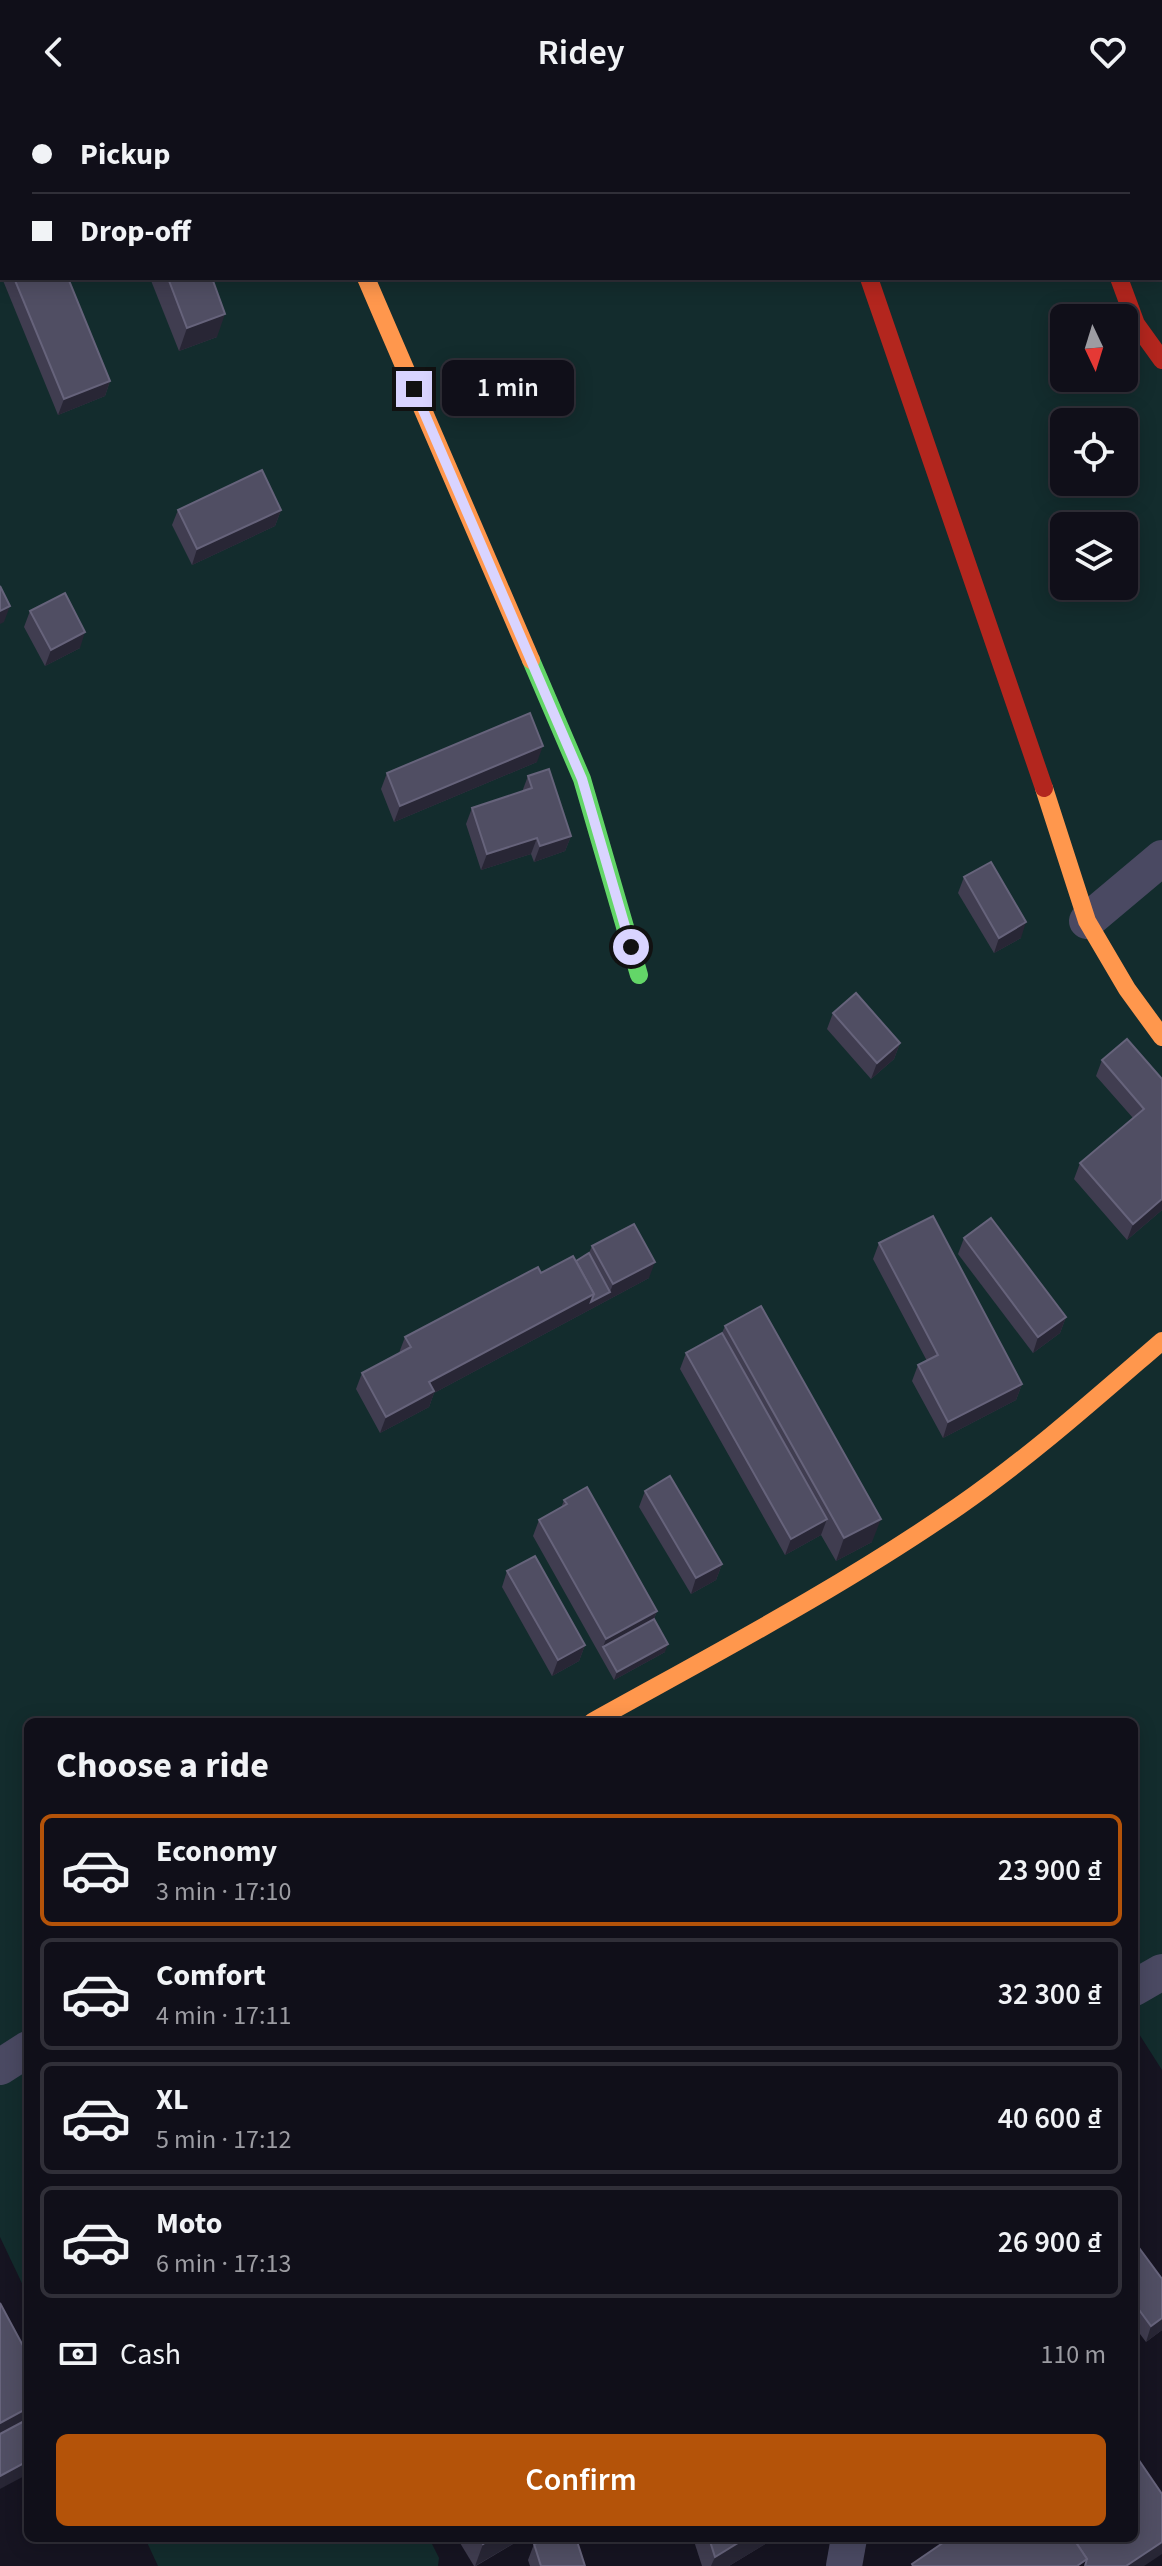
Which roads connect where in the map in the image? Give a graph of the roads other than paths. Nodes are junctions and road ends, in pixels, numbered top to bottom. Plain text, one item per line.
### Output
1 (367, 280) edge
2 (870, 280) edge
3 (1120, 280) edge
4 (1162, 360) edge
5 (1162, 858) edge
6 (1087, 921) junction
7 (639, 975) dead end
8 (1162, 1037) edge
9 (1162, 1341) edge
10 (599, 1718) edge
11 (1162, 1972) edge
12 (1138, 1986) edge
13 (24, 2052) edge
14 (0, 2067) edge
15 (848, 2542) edge
16 (844, 2566) edge

1 - 7 street
2 - 6 street
3 - 4 street
5 - 6 street
6 - 8 street
9 - 10 street
11 - 12 street
13 - 14 street
15 - 16 street

